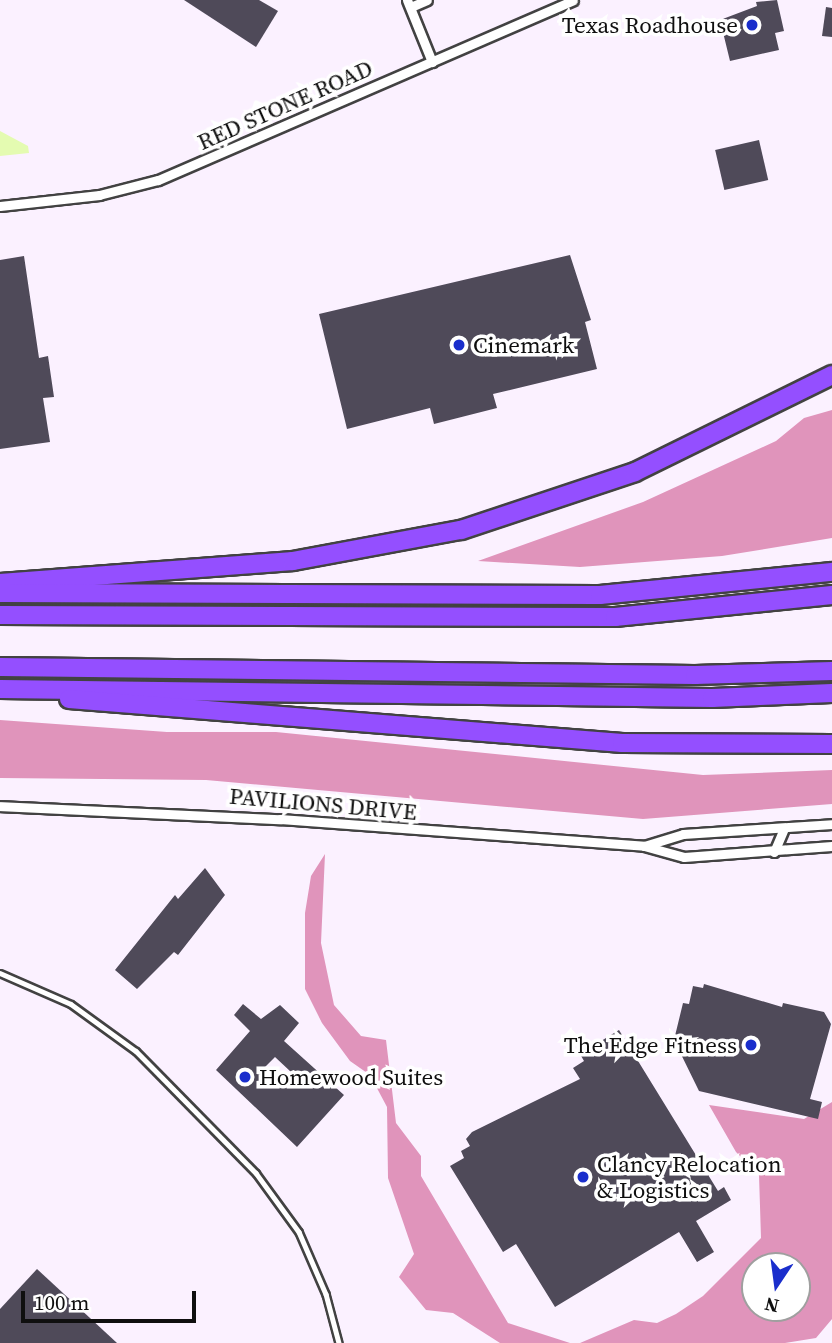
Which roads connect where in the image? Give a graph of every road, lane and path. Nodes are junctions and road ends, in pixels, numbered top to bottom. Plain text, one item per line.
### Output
1 (427, 0) edge
2 (573, 0) edge
3 (410, 3) edge
4 (432, 62) junction
5 (0, 206) edge
6 (832, 375) edge
7 (832, 572) edge
8 (0, 583) edge
9 (0, 593) edge
10 (832, 596) edge
11 (0, 615) edge
12 (0, 667) edge
13 (832, 671) edge
14 (0, 689) edge
15 (28, 690) junction
16 (832, 693) edge
17 (832, 744) edge
18 (0, 806) edge
19 (832, 824) edge
20 (784, 828) junction
21 (644, 846) junction
22 (832, 846) edge
23 (774, 852) junction
24 (0, 973) edge
25 (339, 1343) edge

1 - 3 street
2 - 4 street, RED STONE ROAD
3 - 4 street
4 - 5 street, RED STONE ROAD
6 - 8 highway
7 - 9 highway
10 - 11 highway
12 - 13 highway
14 - 15 highway
15 - 16 highway
15 - 17 highway
18 - 21 street, PAVILIONS DRIVE
19 - 20 street, PAVILIONS DRIVE
20 - 21 street, PAVILIONS DRIVE
20 - 23 street
21 - 23 street, PAVILIONS DRIVE
22 - 23 street, PAVILIONS DRIVE
24 - 25 lane

